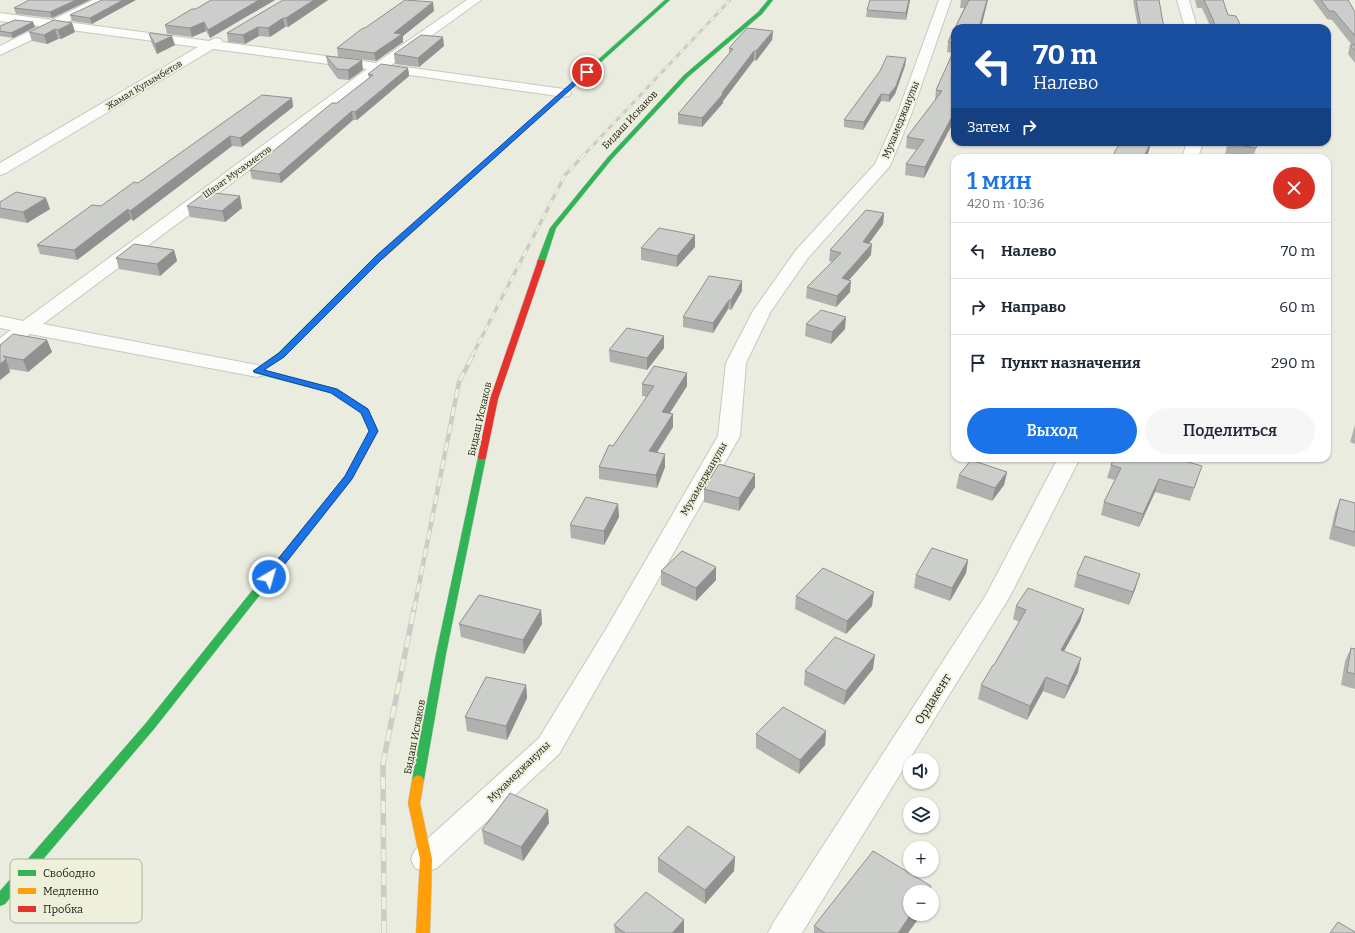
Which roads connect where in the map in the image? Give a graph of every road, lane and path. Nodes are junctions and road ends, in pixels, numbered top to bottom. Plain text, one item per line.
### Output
1 (102, 0) edge
2 (475, 0) edge
3 (668, 0) edge
4 (771, 0) edge
5 (945, 0) edge
6 (1183, 0) edge
7 (0, 17) edge
8 (55, 24) junction
9 (1190, 24) edge
10 (230, 33) edge
11 (211, 44) junction
12 (0, 51) edge
13 (379, 67) junction
14 (564, 93) junction
15 (0, 170) edge
16 (0, 322) edge
17 (27, 327) junction
18 (0, 347) edge
19 (257, 371) junction
20 (1067, 462) edge
21 (35, 859) edge
22 (426, 859) junction
23 (10, 888) edge
24 (0, 900) edge
25 (423, 933) edge
26 (784, 933) edge

1 - 8 street
2 - 13 street, Шазат Мусахметов
3 - 14 street
4 - 22 street, Бидаш Искаков
5 - 22 street, Мухамеджанулы
6 - 9 street
7 - 8 street
8 - 11 street
8 - 12 street
10 - 11 street, Жамал Кулымбетов
11 - 13 street
11 - 15 street, Жамал Кулымбетов
13 - 14 street
13 - 17 street, Шазат Мусахметов
14 - 19 street
16 - 17 street
17 - 18 street, Шазат Мусахметов
17 - 19 street
19 - 21 street
20 - 26 street, Ордакент
22 - 25 street, Бидаш Искаков
23 - 24 street

